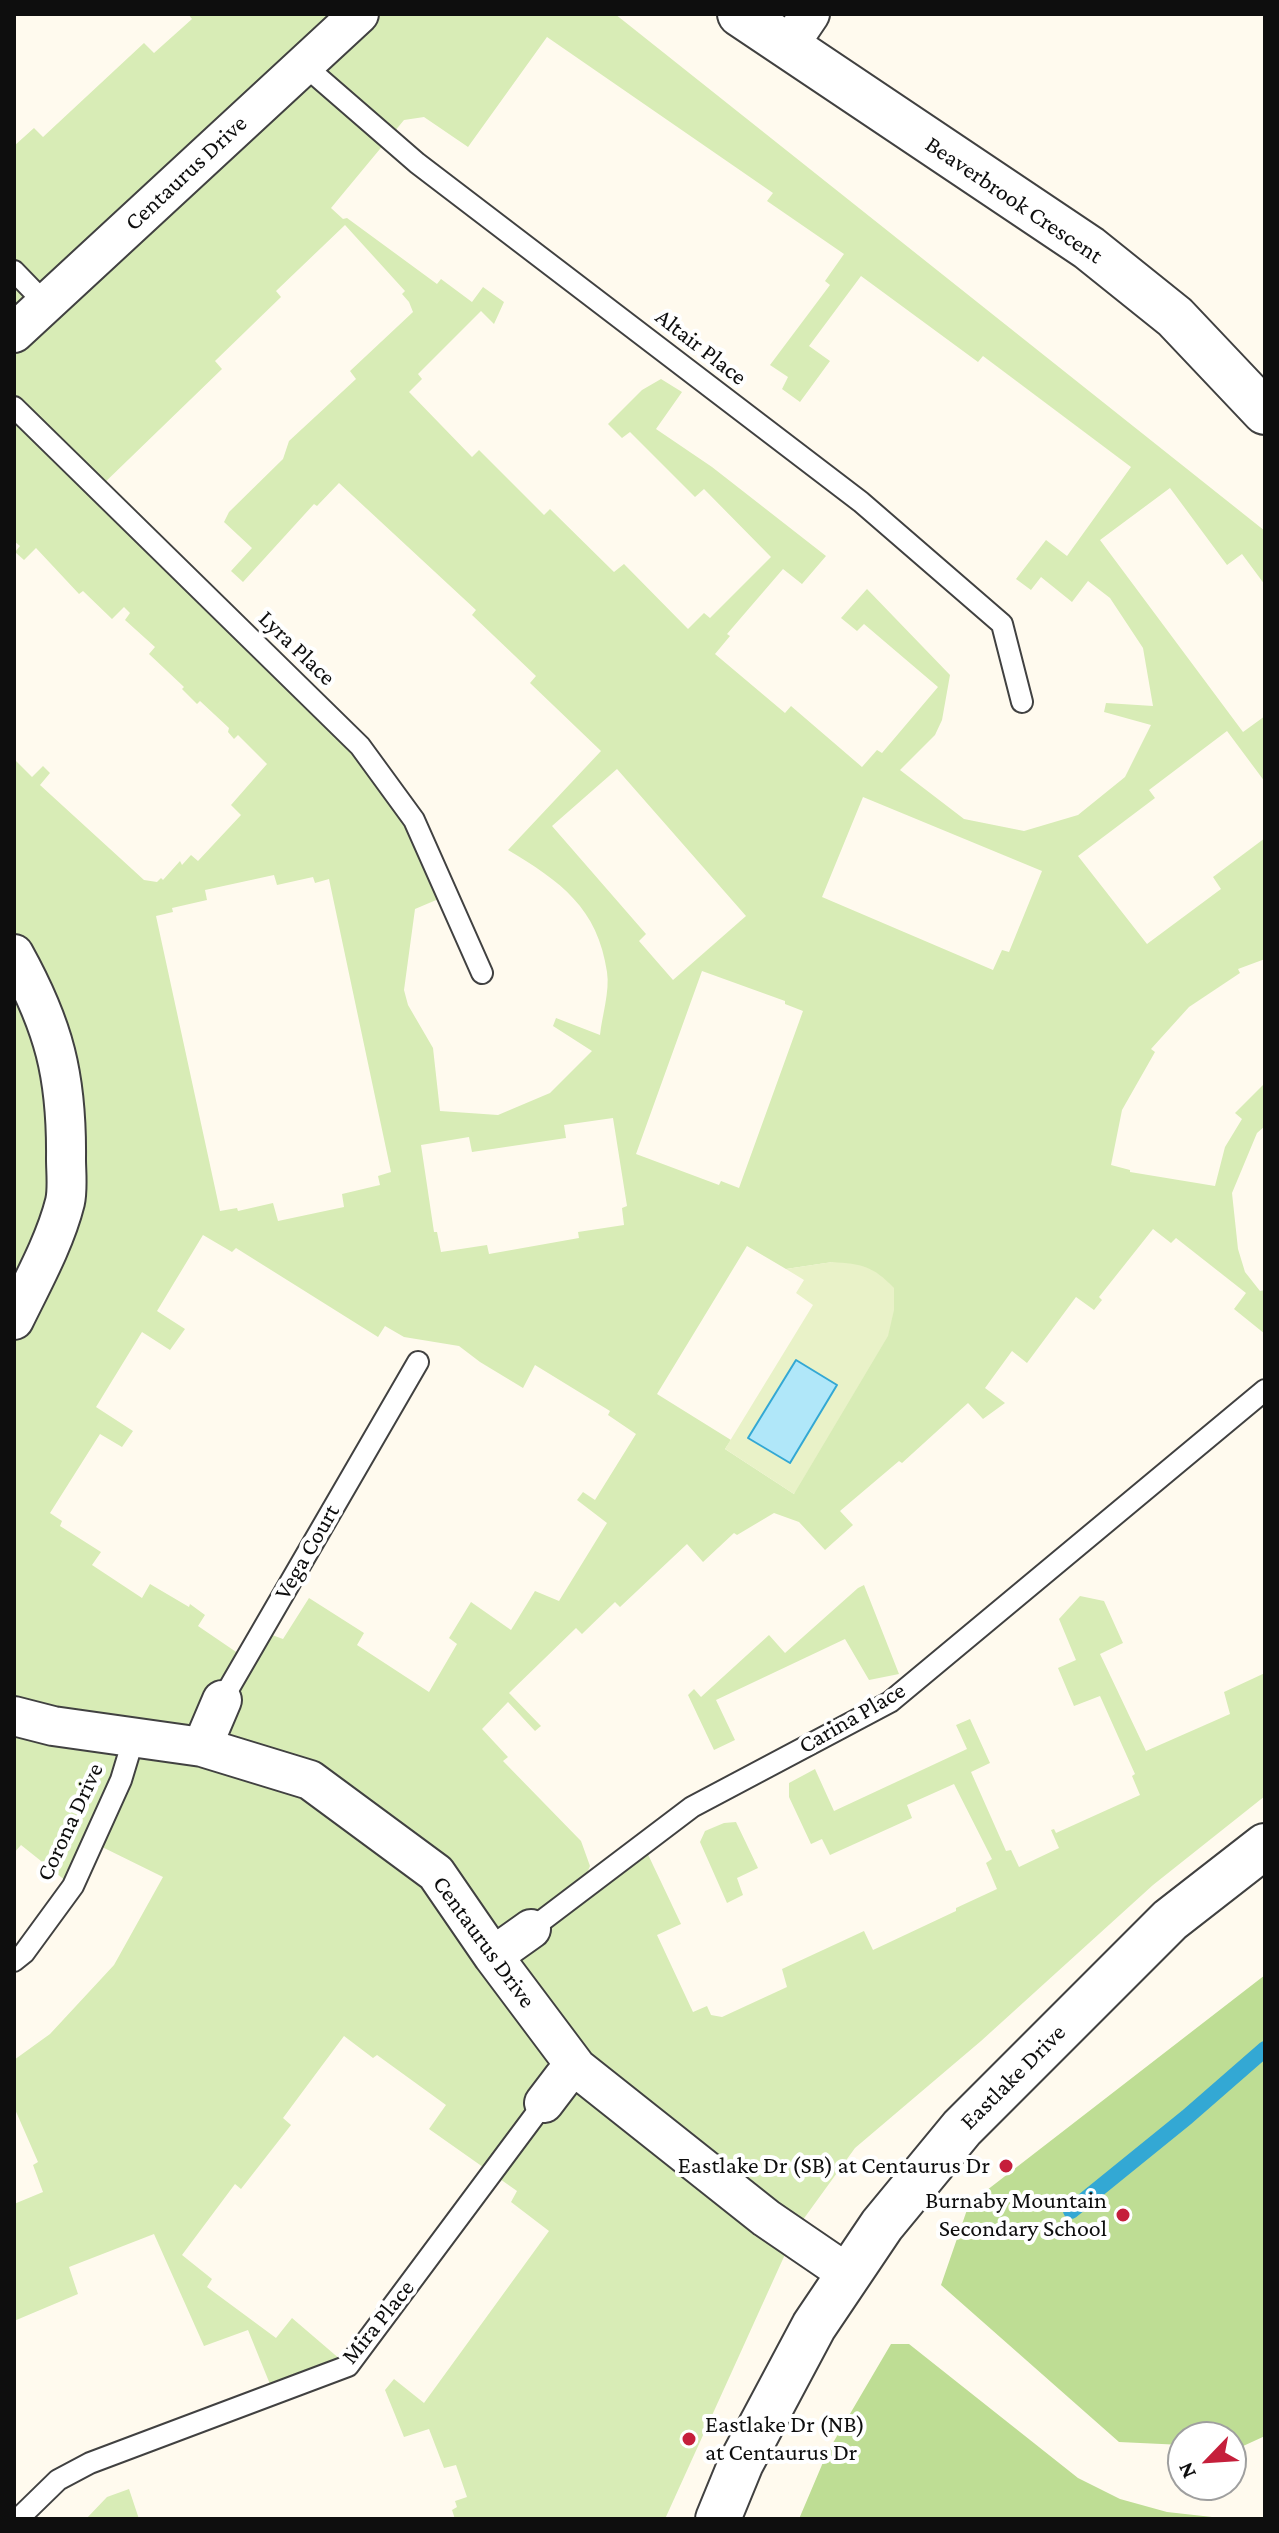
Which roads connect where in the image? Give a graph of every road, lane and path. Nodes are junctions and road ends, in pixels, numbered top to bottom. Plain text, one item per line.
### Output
1 (359, 14) edge
2 (740, 14) edge
3 (799, 31) edge
4 (304, 65) junction
5 (14, 271) edge
6 (45, 303) junction
7 (14, 333) edge
8 (14, 407) edge
9 (1265, 412) edge
10 (1022, 702) dead end
11 (14, 954) edge
12 (482, 973) dead end
13 (14, 1320) edge
14 (418, 1362) dead end
15 (1265, 1390) edge
16 (222, 1700) joint
17 (14, 1716) edge
18 (134, 1737) junction
19 (202, 1747) junction
20 (1265, 1846) edge
21 (531, 1929) joint
22 (493, 1956) junction
23 (14, 1961) edge
24 (577, 2068) junction
25 (544, 2103) joint
26 (848, 2274) junction
27 (18, 2519) edge
28 (718, 2519) edge

1 - 4 street, Centaurus Drive
2 - 3 street, Beaverbrook Crescent
3 - 9 street, Beaverbrook Crescent
4 - 6 street, Centaurus Drive
4 - 10 lane, Altair Place
5 - 6 lane
6 - 7 street, Centaurus Drive
8 - 12 lane, Lyra Place
11 - 13 street
14 - 16 lane, Vega Court
15 - 21 lane, Carina Place
16 - 19 street, Vega Court
17 - 18 street, Centaurus Drive
18 - 19 street, Centaurus Drive
18 - 23 lane, Corona Drive
19 - 22 street, Centaurus Drive
20 - 26 street, Eastlake Drive
21 - 22 street, Carina Place
22 - 24 street, Centaurus Drive
24 - 25 street, Mira Place
24 - 26 street, Centaurus Drive
25 - 27 lane, Mira Place
26 - 28 street, Eastlake Drive

